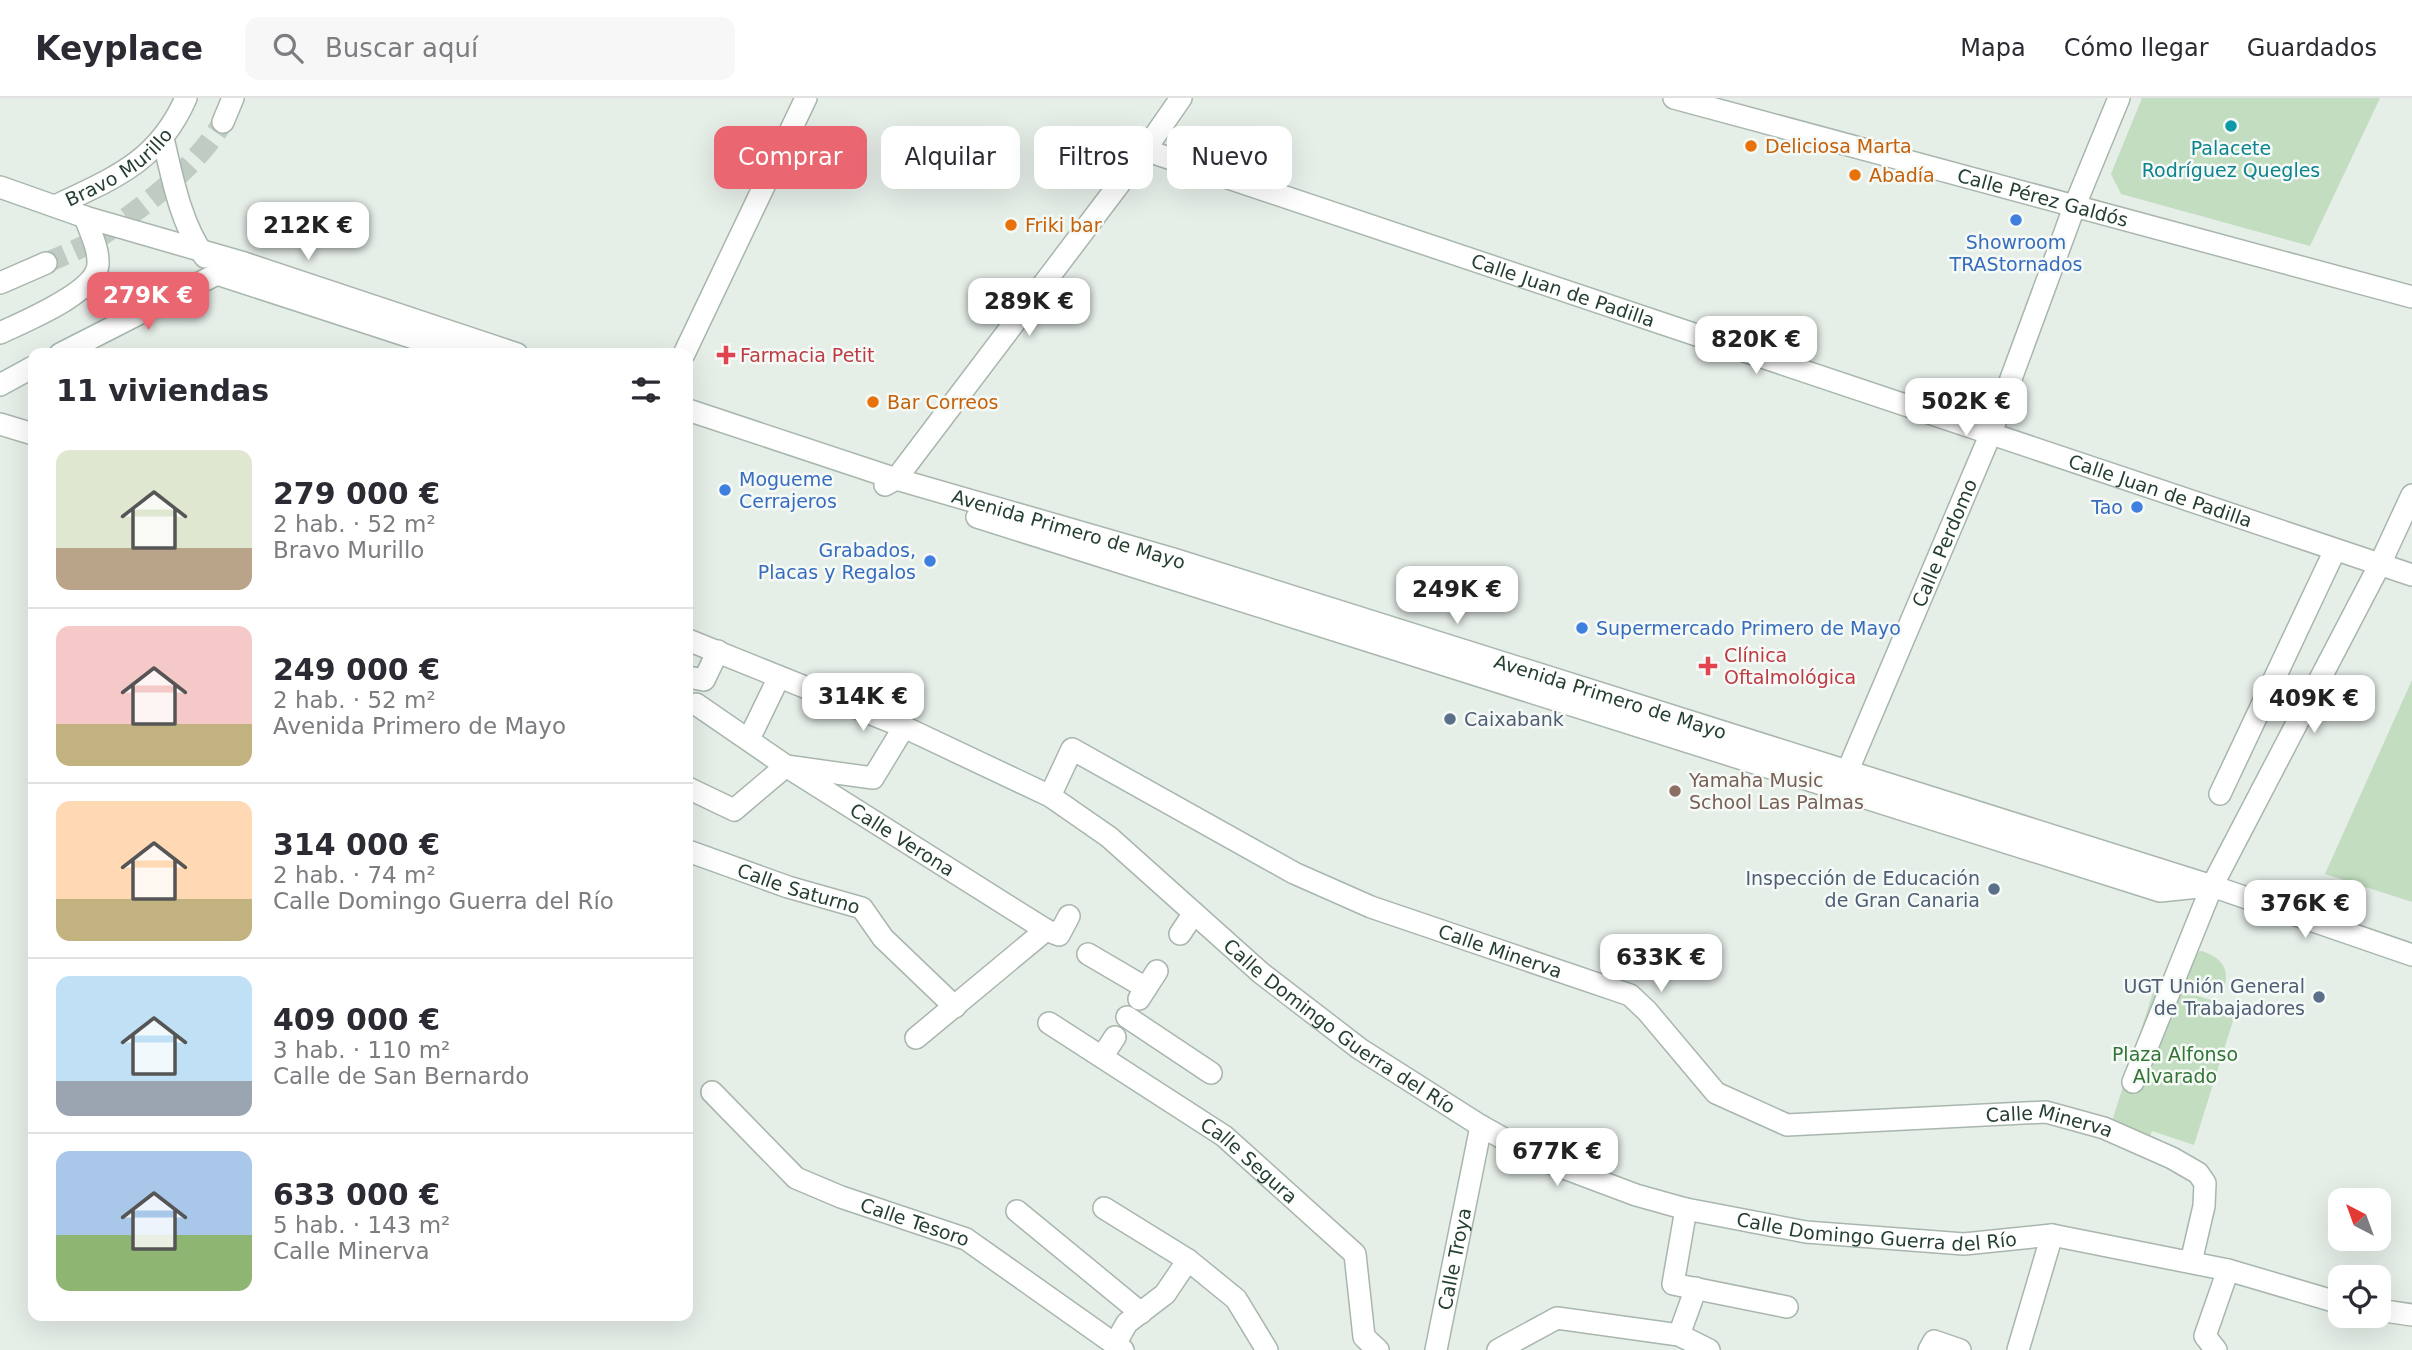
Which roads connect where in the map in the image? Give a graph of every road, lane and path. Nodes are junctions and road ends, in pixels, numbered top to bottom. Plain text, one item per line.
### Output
1 (186, 98) edge
2 (233, 98) edge
3 (806, 98) edge
4 (1181, 98) edge
5 (1674, 98) edge
6 (2119, 98) edge
7 (223, 122) tunnel mouth
8 (1153, 137) edge
9 (163, 138) junction
10 (1153, 153) edge
11 (0, 187) edge
12 (1114, 189) edge
13 (2075, 205) junction
14 (55, 206) junction
15 (85, 217) junction
16 (200, 250) junction
17 (46, 263) tunnel mouth
18 (217, 274) junction
19 (0, 283) edge
20 (2412, 297) edge
21 (0, 333) edge
22 (72, 348) edge
23 (445, 348) edge
24 (499, 348) edge
25 (687, 348) edge
26 (28, 371) edge
27 (0, 385) edge
28 (693, 412) edge
29 (0, 424) edge
30 (693, 427) edge
31 (28, 432) edge
32 (1991, 433) junction
33 (888, 483) junction
34 (2412, 495) edge
35 (2335, 550) junction
36 (2380, 564) junction
37 (2412, 575) edge
38 (693, 642) edge
39 (718, 651) junction
40 (779, 677) junction
41 (693, 678) edge
42 (696, 704) dead end
43 (904, 727) junction
44 (749, 739) junction
45 (786, 766) junction
46 (1844, 780) junction
47 (693, 790) edge
48 (2220, 794) dead end
49 (1051, 796) junction
50 (1109, 837) junction
51 (693, 853) edge
52 (1099, 857) dead end
53 (2212, 887) junction
54 (1194, 913) junction
55 (1180, 934) dead end
56 (1088, 954) dead end
57 (2412, 955) edge
58 (1147, 986) dead end
59 (955, 1007) junction
60 (1128, 1017) dead end
61 (1049, 1023) dead end
62 (1115, 1037) dead end
63 (916, 1038) dead end
64 (1102, 1057) junction
65 (1211, 1073) dead end
66 (2133, 1082) dead end
67 (712, 1092) dead end
68 (1481, 1126) junction
69 (1104, 1208) dead end
70 (1686, 1209) junction
71 (1017, 1211) dead end
72 (2052, 1235) junction
73 (1188, 1260) junction
74 (2191, 1262) junction
75 (2228, 1270) junction
76 (1696, 1288) junction
77 (2328, 1299) edge
78 (1787, 1307) dead end
79 (2391, 1312) edge
80 (1141, 1313) junction
81 (2412, 1315) edge
82 (1679, 1335) junction
83 (1119, 1347) edge
84 (1267, 1350) edge
85 (1378, 1350) edge
86 (1436, 1350) edge
87 (1498, 1350) edge
88 (1709, 1350) edge
89 (1929, 1350) edge
90 (1960, 1350) edge
91 (2018, 1350) edge
92 (2216, 1350) edge

1 - 9 street
2 - 7 street
3 - 25 street
4 - 8 street
5 - 13 street, Calle Pérez Galdós
6 - 13 street, Calle Perdomo
9 - 14 street, Bravo Murillo
9 - 16 street, Bravo Murillo
10 - 32 street, Calle Juan de Padilla
11 - 14 street
12 - 33 street
13 - 20 street, Calle Pérez Galdós
13 - 32 street, Calle Perdomo
14 - 15 street
15 - 16 street
15 - 21 street
16 - 18 street, Bravo Murillo
16 - 24 street
17 - 19 street
18 - 22 street
18 - 23 street
26 - 27 street
28 - 33 street, Avenida Primero de Mayo
29 - 31 street
30 - 33 street, Avenida Primero de Mayo
32 - 35 street, Calle Juan de Padilla
32 - 46 street, Calle Perdomo
33 - 46 street, Avenida Primero de Mayo
34 - 36 street
35 - 36 street, Calle Juan de Padilla
35 - 48 street
36 - 37 street, Calle Juan de Padilla
36 - 53 street
38 - 39 street, Calle Domingo Guerra del Río
39 - 40 street, Calle Domingo Guerra del Río
39 - 41 street
40 - 43 street, Calle Domingo Guerra del Río
40 - 44 street
42 - 44 street, Calle Verona
43 - 45 street
43 - 49 street, Calle Domingo Guerra del Río
44 - 45 street, Calle Verona
45 - 47 street
45 - 59 street, Calle Verona
46 - 53 street, Avenida Primero de Mayo
49 - 50 street, Calle Domingo Guerra del Río
49 - 74 street, Calle Minerva
50 - 52 street
50 - 54 street, Calle Domingo Guerra del Río
51 - 59 street, Calle Saturno
53 - 57 street, Avenida Primero de Mayo
53 - 66 street
54 - 55 street
54 - 68 street, Calle Domingo Guerra del Río
56 - 58 street
59 - 63 street
60 - 65 street
61 - 64 street, Calle Segura
62 - 64 street
64 - 85 street, Calle Segura
67 - 83 street, Calle Tesoro
68 - 70 street, Calle Domingo Guerra del Río
68 - 86 street, Calle Troya
69 - 73 street
70 - 72 street, Calle Domingo Guerra del Río
70 - 76 street
71 - 80 street
72 - 74 street, Calle Domingo Guerra del Río
72 - 91 street
73 - 80 street
73 - 84 street
74 - 75 street, Calle Domingo Guerra del Río
75 - 77 street, Calle Domingo Guerra del Río
75 - 92 street
76 - 78 street
76 - 82 street
79 - 81 street
80 - 83 street
82 - 87 street
82 - 88 street
89 - 90 street

